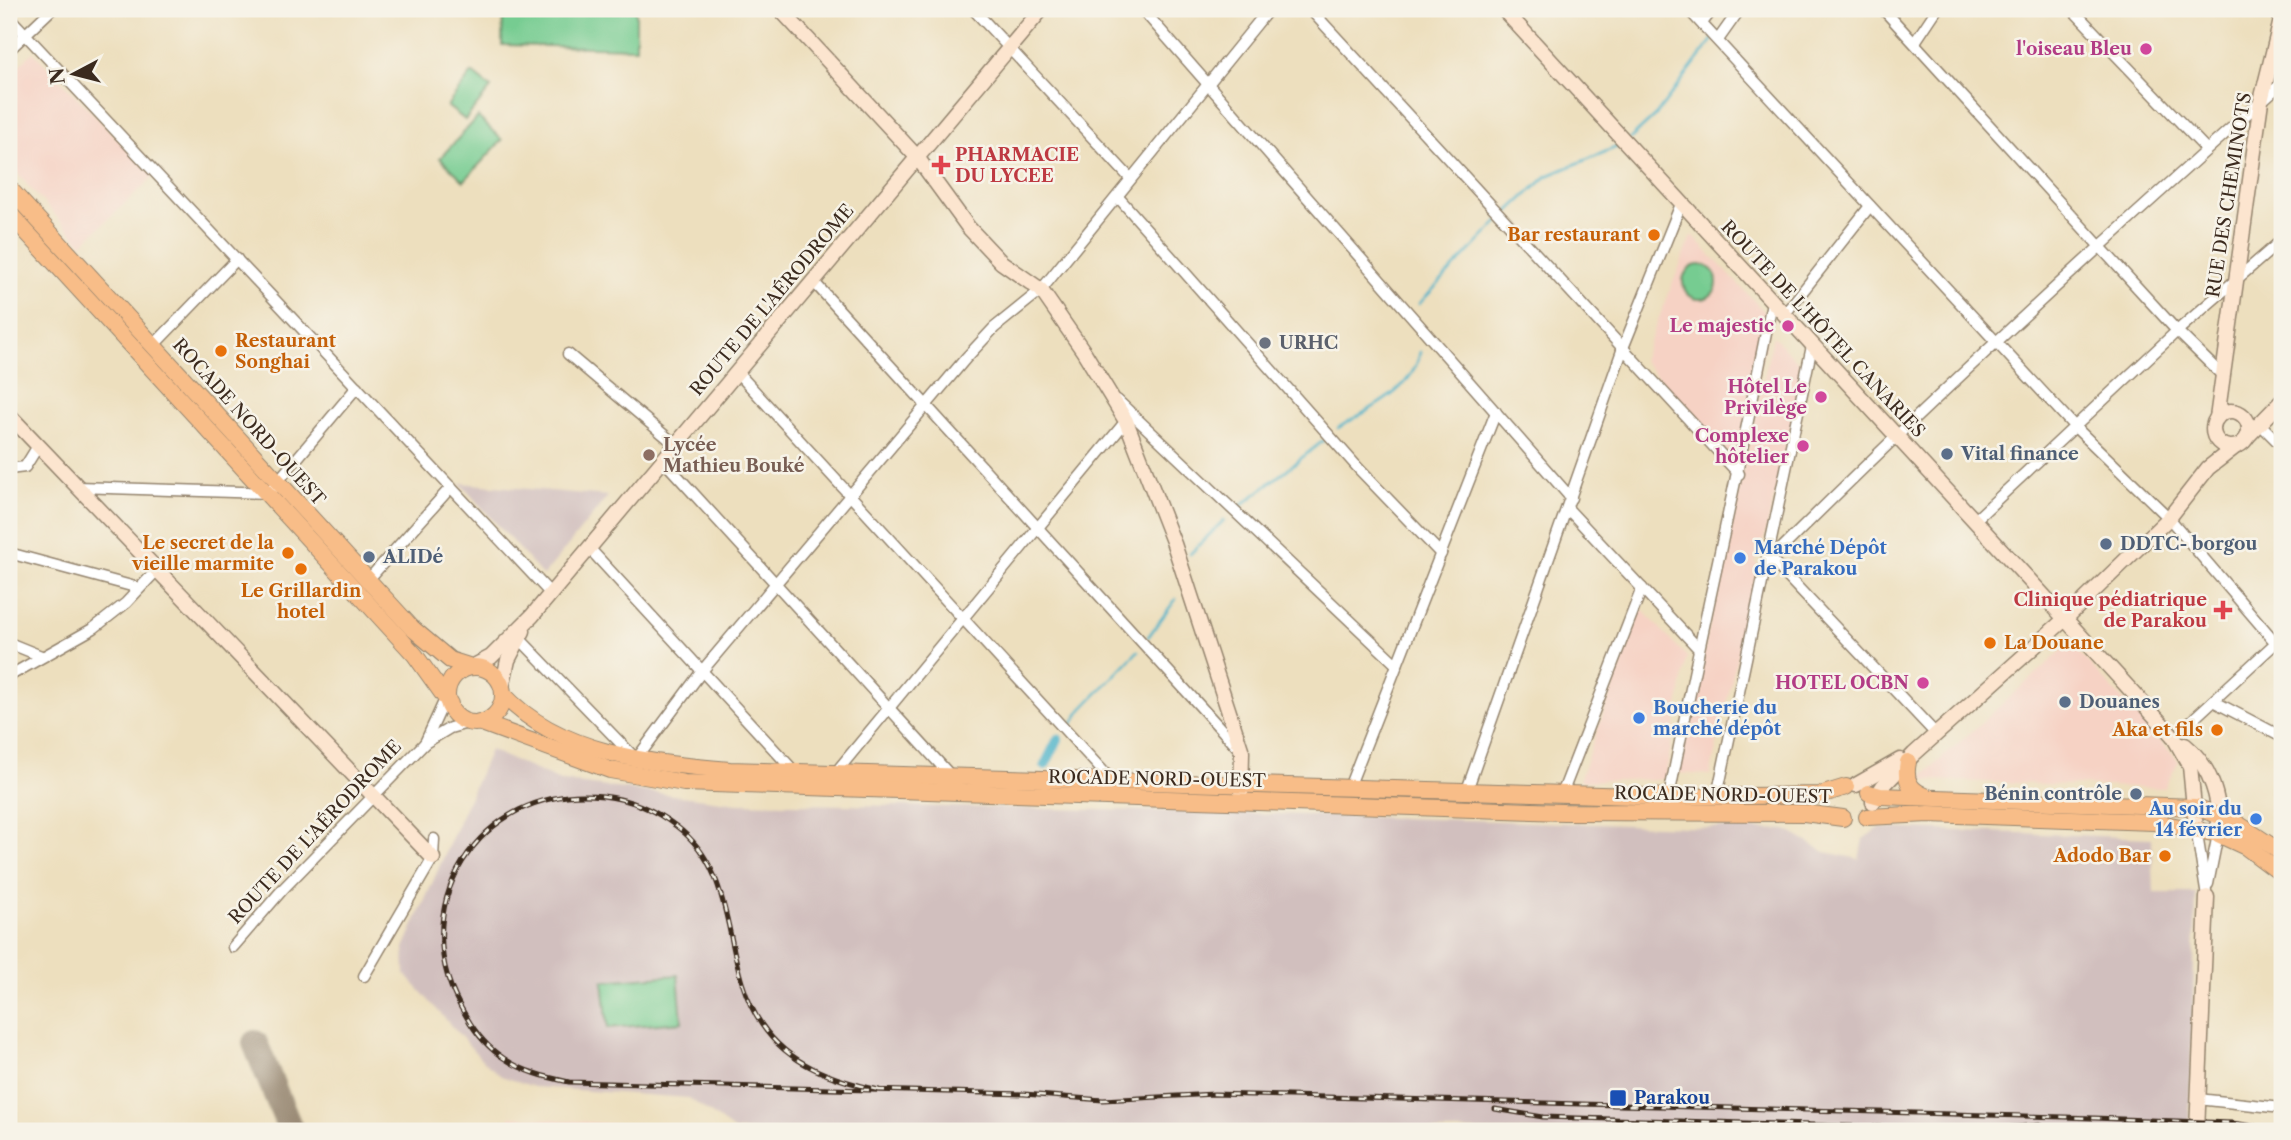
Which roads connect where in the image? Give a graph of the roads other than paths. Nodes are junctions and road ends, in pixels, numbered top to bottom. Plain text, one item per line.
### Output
1 (52, 9) edge
2 (780, 9) edge
3 (974, 9) edge
4 (1042, 9) edge
5 (1142, 9) edge
6 (1269, 9) edge
7 (1310, 9) edge
8 (1503, 9) edge
9 (1688, 9) edge
10 (1713, 9) edge
11 (1740, 9) edge
12 (1883, 9) edge
13 (1937, 9) edge
14 (2072, 9) edge
15 (2282, 16) edge
16 (9, 17) edge
17 (1702, 23) junction
18 (24, 33) junction
19 (1718, 40) junction
20 (1915, 42) junction
21 (1009, 47) junction
22 (9, 50) edge
23 (2282, 83) edge
24 (1210, 85) junction
25 (2261, 101) junction
26 (2206, 149) junction
27 (917, 157) junction
28 (1130, 178) junction
29 (9, 188) edge
30 (1118, 197) junction
31 (1681, 204) junction
32 (1870, 206) junction
33 (9, 213) edge
34 (2282, 240) edge
35 (2100, 247) junction
36 (237, 259) junction
37 (2235, 280) junction
38 (813, 281) junction
39 (1041, 290) junction
40 (1772, 302) junction
41 (1784, 315) junction
42 (2177, 331) junction
43 (1996, 343) junction
44 (154, 345) junction
45 (1812, 346) junction
46 (1623, 348) junction
47 (568, 354) dead end
48 (737, 372) junction
49 (2222, 378) junction
50 (357, 387) junction
51 (1113, 396) junction
52 (2282, 401) edge
53 (925, 406) junction
54 (2270, 411) junction
55 (1496, 412) junction
56 (2240, 413) junction
57 (9, 415) edge
58 (2217, 418) junction
59 (1126, 421) junction
60 (2260, 424) junction
61 (2074, 426) junction
62 (2214, 434) junction
63 (1895, 435) junction
64 (2248, 436) junction
65 (676, 445) junction
66 (38, 446) junction
67 (2282, 446) edge
68 (2235, 447) junction
69 (663, 460) junction
70 (2208, 468) junction
71 (9, 469) edge
72 (1739, 474) junction
73 (278, 480) junction
74 (77, 487) junction
75 (451, 487) junction
76 (268, 493) junction
77 (850, 498) junction
78 (1569, 503) junction
79 (2169, 518) junction
80 (1974, 521) junction
81 (1040, 529) junction
82 (589, 548) junction
83 (9, 552) edge
84 (1441, 554) junction
85 (1769, 557) junction
86 (157, 570) junction
87 (368, 580) junction
88 (774, 583) junction
89 (139, 588) junction
90 (1642, 588) junction
91 (551, 594) junction
92 (532, 616) junction
93 (2065, 619) junction
94 (964, 620) junction
95 (519, 638) junction
96 (2279, 640) edge
97 (9, 643) edge
98 (1698, 648) junction
99 (41, 656) junction
100 (1397, 666) junction
101 (472, 667) junction
102 (702, 671) junction
103 (9, 676) edge
104 (503, 691) junction
105 (448, 698) junction
106 (2213, 701) junction
107 (890, 709) junction
108 (475, 722) junction
109 (2189, 723) dead end
110 (1936, 734) junction
111 (2173, 736) junction
112 (2282, 737) edge
113 (425, 744) junction
114 (1242, 752) junction
115 (635, 757) junction
116 (1911, 758) junction
117 (793, 770) junction
118 (837, 771) junction
119 (950, 775) junction
120 (1111, 779) junction
121 (1242, 784) junction
122 (1350, 785) junction
123 (1467, 790) junction
124 (1562, 794) junction
125 (1717, 796) junction
126 (1865, 796) junction
127 (376, 797) junction
128 (1669, 797) junction
129 (1931, 798) junction
130 (1241, 800) junction
131 (2195, 807) junction
132 (2221, 815) junction
133 (1843, 818) junction
134 (2169, 824) junction
135 (2196, 828) junction
136 (2218, 834) junction
137 (434, 839) dead end
138 (2196, 846) junction
139 (2282, 853) edge
140 (432, 858) junction
141 (2282, 874) edge
142 (2207, 897) junction
143 (233, 947) dead end
144 (365, 976) dead end
145 (2199, 1099) junction
146 (2282, 1108) edge
147 (2197, 1131) edge

1 - 18 street
2 - 27 street
3 - 21 street
4 - 21 street, ROUTE DE L'AÉRODROME
5 - 24 street
6 - 24 street
7 - 46 street
8 - 31 street, ROUTE DE L'HÔTEL CANARIES
9 - 17 street
10 - 17 street
11 - 19 street
12 - 20 street
13 - 20 street
14 - 26 street
15 - 25 street, RUE DES CHEMINOTS
16 - 18 street
17 - 19 street
18 - 22 street
18 - 36 street
19 - 32 street
20 - 35 street
21 - 27 street, ROUTE DE L'AÉRODROME
21 - 28 street
23 - 25 street
24 - 28 street
24 - 55 street
25 - 26 street
25 - 37 street, RUE DES CHEMINOTS
26 - 35 street
27 - 38 street, ROUTE DE L'AÉRODROME
27 - 39 street
28 - 30 street
29 - 44 main road, ROCADE NORD-OUEST
30 - 39 street
30 - 84 street
31 - 40 street, ROUTE DE L'HÔTEL CANARIES
31 - 46 street
32 - 41 street
32 - 43 street
33 - 76 main road, ROCADE NORD-OUEST
34 - 37 street
35 - 42 street
35 - 43 street
36 - 44 street
36 - 50 street
37 - 42 street
37 - 49 street, RUE DES CHEMINOTS
38 - 48 street, ROUTE DE L'AÉRODROME
38 - 53 street
39 - 51 street
39 - 53 street
40 - 41 street, ROUTE DE L'HÔTEL CANARIES
40 - 72 street
41 - 45 street, ROUTE DE L'HÔTEL CANARIES
42 - 49 street
42 - 61 street
43 - 61 street
43 - 63 street
44 - 73 main road, ROCADE NORD-OUEST
45 - 63 street, ROUTE DE L'HÔTEL CANARIES
45 - 85 street
46 - 72 street
46 - 78 street
47 - 65 street
48 - 65 street, ROUTE DE L'AÉRODROME
48 - 77 street
49 - 56 street
49 - 58 street, RUE DES CHEMINOTS
50 - 73 street
50 - 75 street
51 - 59 street
51 - 100 street
52 - 54 street
53 - 77 street
53 - 81 street
54 - 56 street
54 - 60 street
55 - 78 street
55 - 84 street
56 - 58 street
56 - 64 street
57 - 66 street
58 - 62 street
59 - 81 street
59 - 114 street
60 - 64 street
60 - 67 street
61 - 79 street
61 - 80 street
62 - 68 street
62 - 70 street
63 - 80 street, ROUTE DE L'HÔTEL CANARIES
63 - 85 street
64 - 68 street
65 - 69 street, ROUTE DE L'AÉRODROME
66 - 71 street
66 - 74 street
68 - 70 street
69 - 82 street, ROUTE DE L'AÉRODROME
69 - 88 street
70 - 79 street
72 - 98 street
73 - 76 street
73 - 87 main road, ROCADE NORD-OUEST
74 - 76 street
74 - 86 street
75 - 87 street
75 - 91 street
76 - 105 main road, ROCADE NORD-OUEST
77 - 88 street
77 - 94 street
78 - 90 street
78 - 123 street
79 - 93 street
79 - 96 street
80 - 93 street, ROUTE DE L'HÔTEL CANARIES
81 - 94 street
81 - 114 street
82 - 91 street, ROUTE DE L'AÉRODROME
82 - 102 street
83 - 89 street
84 - 100 street
85 - 110 street
85 - 125 street
86 - 89 street
86 - 127 street
87 - 101 main road, ROCADE NORD-OUEST
88 - 102 street
88 - 107 street
89 - 99 street
90 - 98 street
90 - 124 street
91 - 92 street, ROUTE DE L'AÉRODROME
92 - 95 street, ROUTE DE L'AÉRODROME
92 - 101 street, ROUTE DE L'AÉRODROME
93 - 110 street
93 - 111 street, ROUTE DE L'HÔTEL CANARIES
94 - 107 street
94 - 120 street
95 - 104 street, ROUTE DE L'AÉRODROME
95 - 115 street
96 - 106 street
97 - 99 street
98 - 128 street
99 - 103 street
100 - 122 street
101 - 104 main road
101 - 105 main road
102 - 115 street
102 - 117 street
104 - 108 main road
104 - 115 main road, ROCADE NORD-OUEST
105 - 108 main road
105 - 113 street, ROUTE DE L'AÉRODROME
106 - 109 street
106 - 112 street
107 - 118 street
107 - 119 street
108 - 113 street, ROUTE DE L'AÉRODROME
108 - 130 main road, ROCADE NORD-OUEST
110 - 116 street
111 - 131 street, ROUTE DE L'HÔTEL CANARIES
111 - 132 street, ROUTE DE L'HÔTEL CANARIES
113 - 127 street, ROUTE DE L'AÉRODROME
114 - 121 street
115 - 117 main road, ROCADE NORD-OUEST
116 - 126 street
116 - 126 street
116 - 129 main road
117 - 118 main road, ROCADE NORD-OUEST
118 - 119 main road, ROCADE NORD-OUEST
119 - 120 main road, ROCADE NORD-OUEST
120 - 121 main road, ROCADE NORD-OUEST
121 - 122 main road, ROCADE NORD-OUEST
121 - 130 street
122 - 123 main road, ROCADE NORD-OUEST
123 - 124 main road, ROCADE NORD-OUEST
124 - 128 main road, ROCADE NORD-OUEST
125 - 126 main road, ROCADE NORD-OUEST
125 - 128 main road, ROCADE NORD-OUEST
126 - 129 main road, ROCADE NORD-OUEST
126 - 133 main road, ROCADE NORD-OUEST
126 - 133 main road
126 - 134 main road, ROCADE NORD-OUEST
127 - 140 street
127 - 143 street, ROUTE DE L'AÉRODROME
129 - 131 main road, ROCADE NORD-OUEST
130 - 133 main road, ROCADE NORD-OUEST
131 - 132 main road, ROCADE NORD-OUEST
131 - 135 street, ROUTE DE L'HÔTEL CANARIES
132 - 136 street, ROUTE DE L'HÔTEL CANARIES
132 - 139 main road, ROCADE NORD-OUEST
134 - 135 main road, ROCADE NORD-OUEST
134 - 138 street
135 - 136 main road, ROCADE NORD-OUEST
135 - 138 street
136 - 141 main road, ROCADE NORD-OUEST
136 - 142 street
137 - 140 street
138 - 142 street
140 - 144 street
142 - 145 street
145 - 146 street
145 - 147 street

